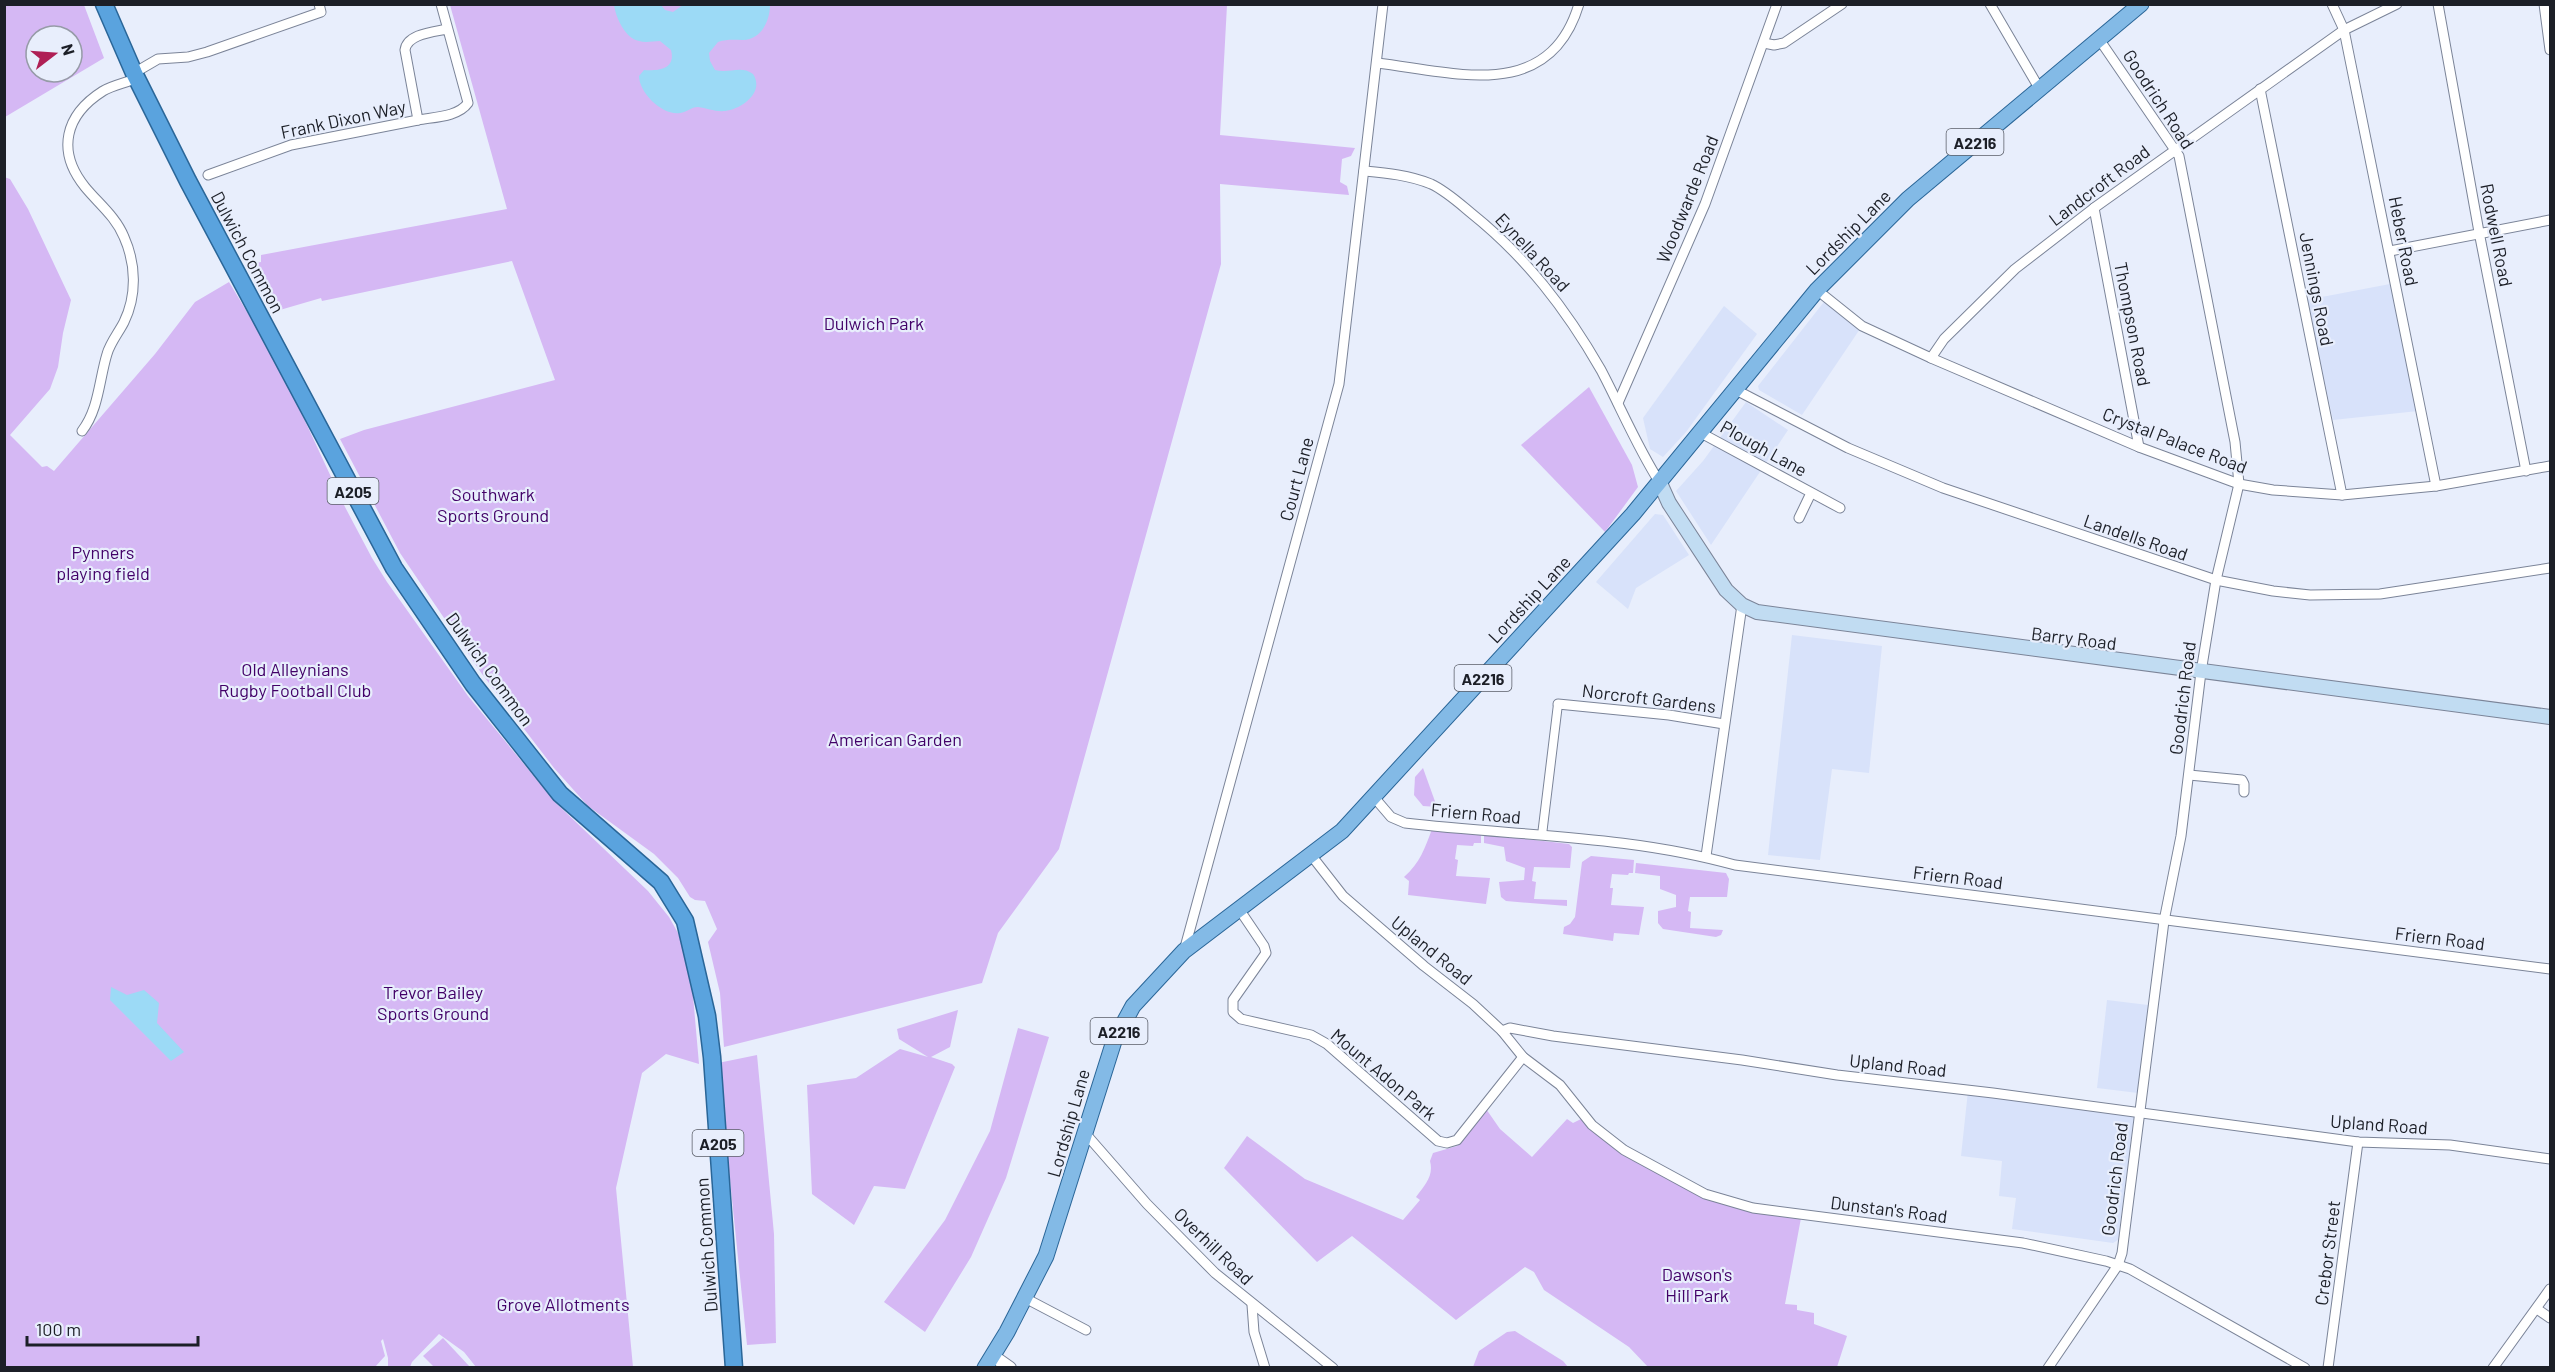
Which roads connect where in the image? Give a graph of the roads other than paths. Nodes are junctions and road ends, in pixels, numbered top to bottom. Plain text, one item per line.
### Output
1 (104, 4) edge
2 (319, 4) edge
3 (441, 4) edge
4 (1383, 4) edge
5 (1579, 4) edge
6 (1777, 4) edge
7 (1842, 4) edge
8 (1990, 4) edge
9 (2141, 4) edge
10 (2332, 4) edge
11 (2397, 4) edge
12 (2438, 4) edge
13 (2544, 4) edge
14 (447, 28) junction
15 (2344, 30) junction
16 (2099, 39) junction
17 (1764, 43) junction
18 (2550, 51) edge
19 (1377, 63) junction
20 (136, 75) junction
21 (2039, 88) junction
22 (2260, 89) junction
23 (418, 120) junction
24 (2175, 149) junction
25 (1364, 171) junction
26 (208, 175) dead end
27 (2094, 208) junction
28 (2550, 220) edge
29 (2479, 232) junction
30 (2390, 251) junction
31 (1817, 290) junction
32 (1931, 358) junction
33 (1736, 390) junction
34 (1618, 403) junction
35 (82, 431) dead end
36 (1701, 433) junction
37 (2139, 447) junction
38 (2550, 466) edge
39 (2526, 471) junction
40 (1660, 483) junction
41 (2239, 484) junction
42 (2436, 486) junction
43 (1811, 493) junction
44 (2342, 495) junction
45 (1840, 508) dead end
46 (1799, 518) dead end
47 (2550, 568) edge
48 (2216, 580) junction
49 (1742, 605) junction
50 (2201, 672) junction
51 (1558, 704) joint
52 (2550, 717) edge
53 (1724, 724) junction
54 (2189, 775) junction
55 (2244, 792) dead end
56 (1373, 796) junction
57 (1542, 836) junction
58 (1311, 855) junction
59 (1706, 856) junction
60 (1239, 909) junction
61 (2164, 921) junction
62 (1184, 951) junction
63 (2550, 969) edge
64 (1502, 1031) junction
65 (1523, 1057) junction
66 (2139, 1112) junction
67 (1085, 1133) junction
68 (2358, 1142) junction
69 (2550, 1159) edge
70 (2118, 1265) junction
71 (2550, 1289) edge
72 (1025, 1298) junction
73 (1252, 1305) junction
74 (2537, 1309) junction
75 (2550, 1318) edge
76 (1086, 1330) dead end
77 (989, 1362) edge
78 (734, 1368) edge
79 (1010, 1368) edge
80 (1265, 1368) edge
81 (1333, 1368) edge
82 (2048, 1368) edge
83 (2305, 1368) edge
84 (2328, 1368) edge
85 (2493, 1368) edge

1 - 20 highway, Dulwich Common / A205
2 - 20 street
3 - 14 street, Frank Dixon Way
4 - 19 street, Court Lane
5 - 19 street
6 - 17 street, Woodwarde Road
7 - 17 street
8 - 21 street
9 - 16 main road, Lordship Lane / A2216
10 - 15 street, Heber Road
11 - 15 street, Landcroft Road
12 - 29 street, Rodwell Road
13 - 18 street
14 - 23 street, Frank Dixon Way
14 - 23 street, Frank Dixon Way
15 - 22 street, Landcroft Road
15 - 30 street, Heber Road
16 - 21 main road, Lordship Lane / A2216
16 - 24 street, Goodrich Road
17 - 34 street, Woodwarde Road
19 - 25 street, Court Lane
20 - 35 street
20 - 78 highway, Dulwich Common / A205
21 - 31 main road, Lordship Lane / A2216
22 - 24 street, Landcroft Road
22 - 44 street, Jennings Road
23 - 26 street, Frank Dixon Way
24 - 27 street, Landcroft Road
24 - 41 street, Goodrich Road
25 - 34 street, Eynella Road
25 - 62 street, Court Lane
27 - 32 street, Landcroft Road
27 - 37 street, Thompson Road
28 - 29 street
29 - 30 street
29 - 39 street, Rodwell Road
30 - 42 street, Heber Road
31 - 32 street, Crystal Palace Road
31 - 33 main road, Lordship Lane / A2216
32 - 37 street, Crystal Palace Road
33 - 36 main road, Lordship Lane / A2216
33 - 48 street, Landells Road
34 - 40 street, Eynella Road
36 - 40 main road, Lordship Lane / A2216
36 - 43 street, Plough Lane
37 - 41 street, Crystal Palace Road
38 - 39 street, Crystal Palace Road
39 - 42 street, Crystal Palace Road
40 - 49 main road, Barry Road
40 - 56 main road, Lordship Lane / A2216
41 - 44 street, Crystal Palace Road
41 - 48 street, Goodrich Road
42 - 44 street, Crystal Palace Road
43 - 45 street, Plough Lane
43 - 46 street, Plough Lane
47 - 48 street, Landells Road
48 - 50 street, Goodrich Road
49 - 50 main road, Barry Road
49 - 53 street
50 - 52 main road, Barry Road
50 - 54 street, Goodrich Road
51 - 53 street, Norcroft Gardens
51 - 57 street, Norcroft Gardens
53 - 59 street
54 - 55 street
54 - 61 street, Goodrich Road
56 - 57 street, Friern Road
56 - 58 main road, Lordship Lane / A2216
57 - 59 street, Friern Road
58 - 60 main road, Lordship Lane / A2216
58 - 64 street, Upland Road
59 - 61 street, Friern Road
60 - 62 main road, Lordship Lane / A2216
60 - 65 street, Mount Adon Park
61 - 63 street, Friern Road
61 - 66 street, Goodrich Road
62 - 67 main road, Lordship Lane / A2216
64 - 65 street, Dunstan's Road
64 - 66 street, Upland Road
65 - 70 street, Dunstan's Road
66 - 68 street, Upland Road
66 - 70 street, Goodrich Road
67 - 72 main road, Lordship Lane / A2216
67 - 73 street, Overhill Road
68 - 69 street, Upland Road
68 - 84 street, Crebor Street
70 - 82 street, Goodrich Road
70 - 83 street, Dunstan's Road
71 - 74 street
72 - 76 street
72 - 77 main road, Lordship Lane / A2216
73 - 80 street
73 - 81 street, Overhill Road
74 - 75 street
74 - 85 street
77 - 79 street

